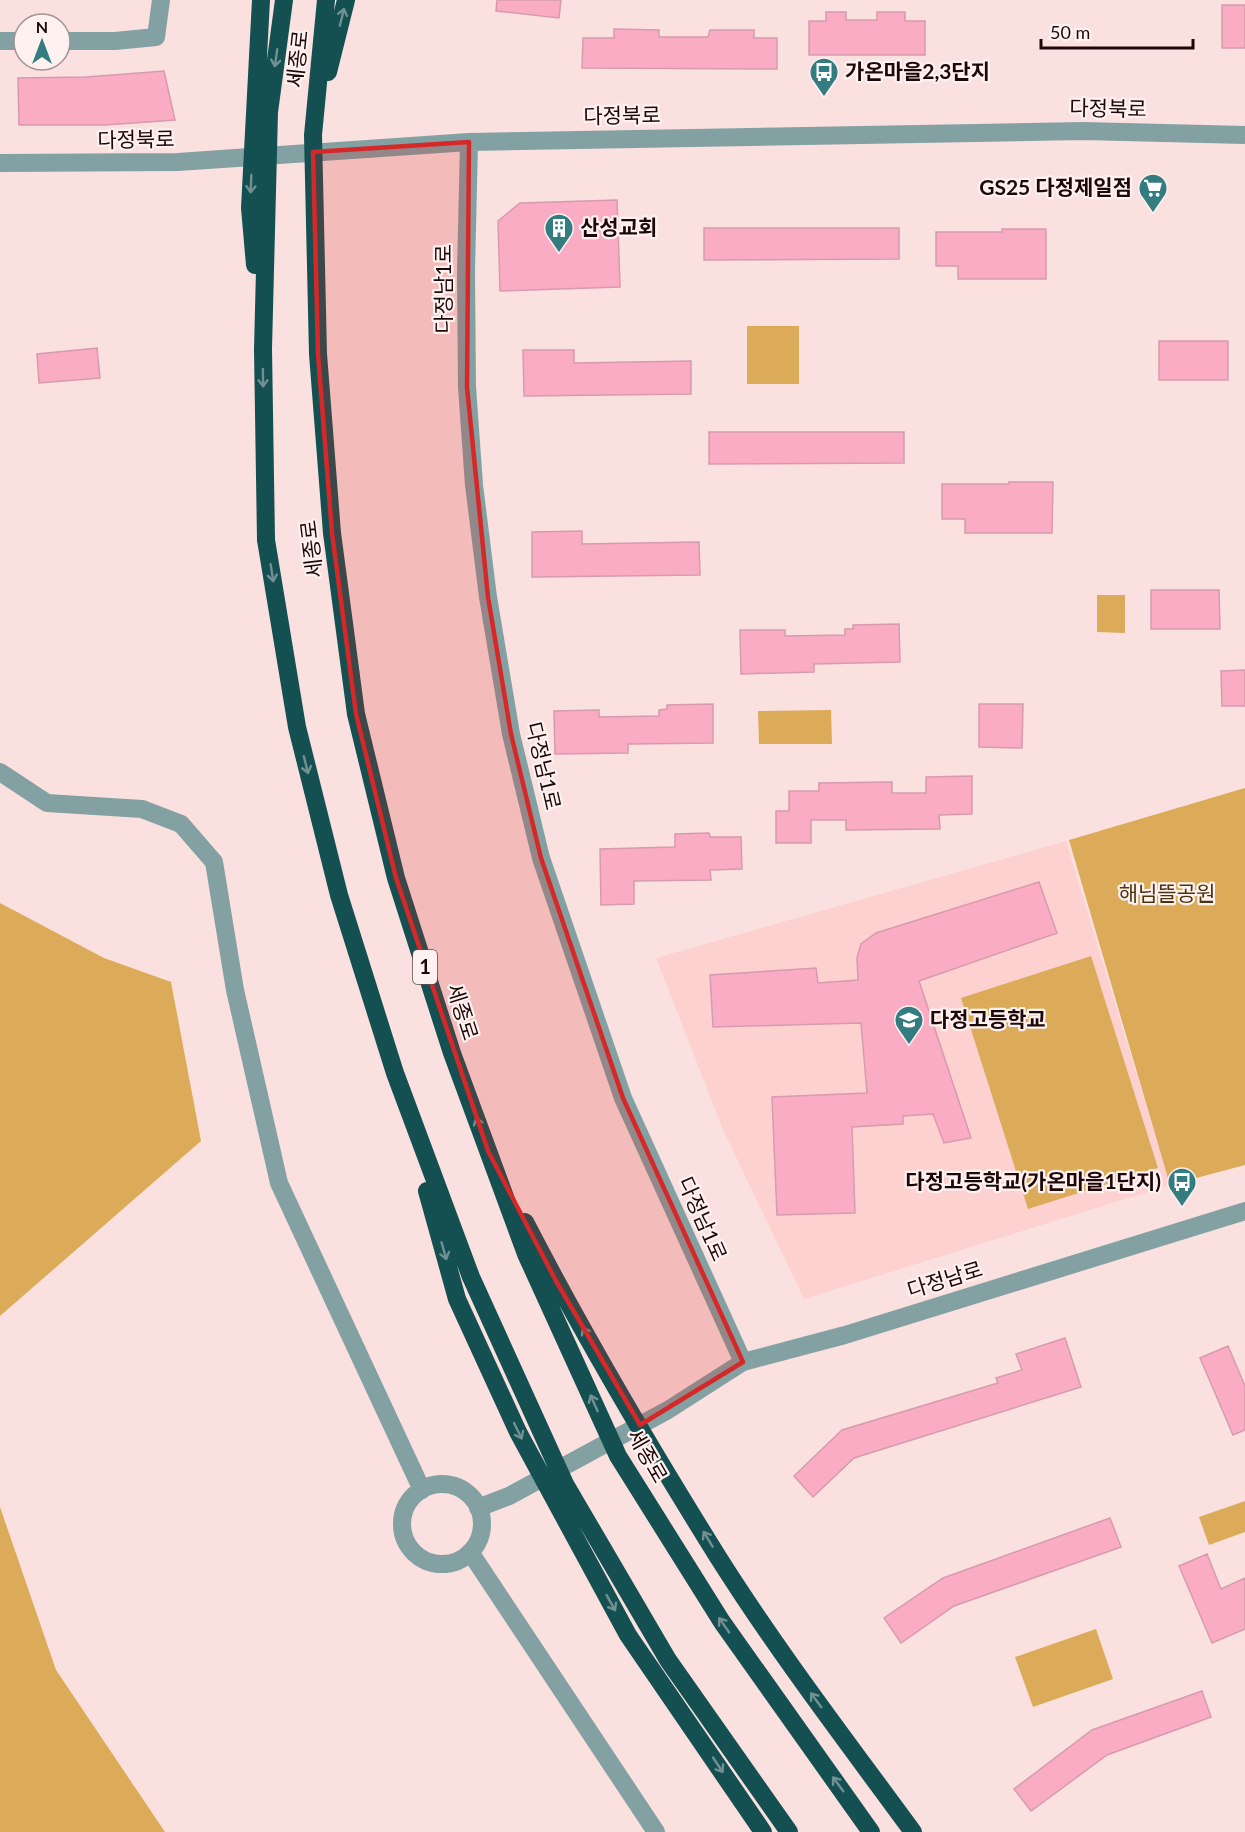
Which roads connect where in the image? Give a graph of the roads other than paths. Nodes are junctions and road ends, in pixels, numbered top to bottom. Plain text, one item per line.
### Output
1 (161, 0) edge
2 (261, 0) edge
3 (284, 0) edge
4 (326, 0) edge
5 (346, 0) edge
6 (72, 41) edge
7 (313, 135) junction
8 (1245, 135) edge
9 (469, 142) junction
10 (0, 163) edge
11 (263, 349) junction
12 (0, 772) edge
13 (395, 1073) junction
14 (488, 1151) junction
15 (1245, 1211) edge
16 (743, 1362) junction
17 (422, 1490) junction
18 (478, 1508) junction
19 (470, 1552) junction
20 (656, 1832) edge
21 (763, 1832) edge
22 (789, 1832) edge
23 (871, 1832) edge
24 (913, 1832) edge

1 - 6 street
2 -> 11 highway
3 -> 11 highway, 세종로
4 - 7 highway, 세종로 / 1
7 -> 5 highway
14 -> 7 highway, 세종로 / 1
8 - 9 street, 다정북로
9 - 10 street, 다정북로
9 - 16 street, 다정남1로
11 -> 13 highway, 세종로
12 - 17 street
13 -> 21 highway
13 - 22 highway, 세종로
23 -> 14 highway, 세종로 / 1
24 -> 14 highway
15 - 16 street, 다정남로
16 - 18 street, 다정남로
17 - 18 street
17 - 19 street
18 - 19 street
19 - 20 street

